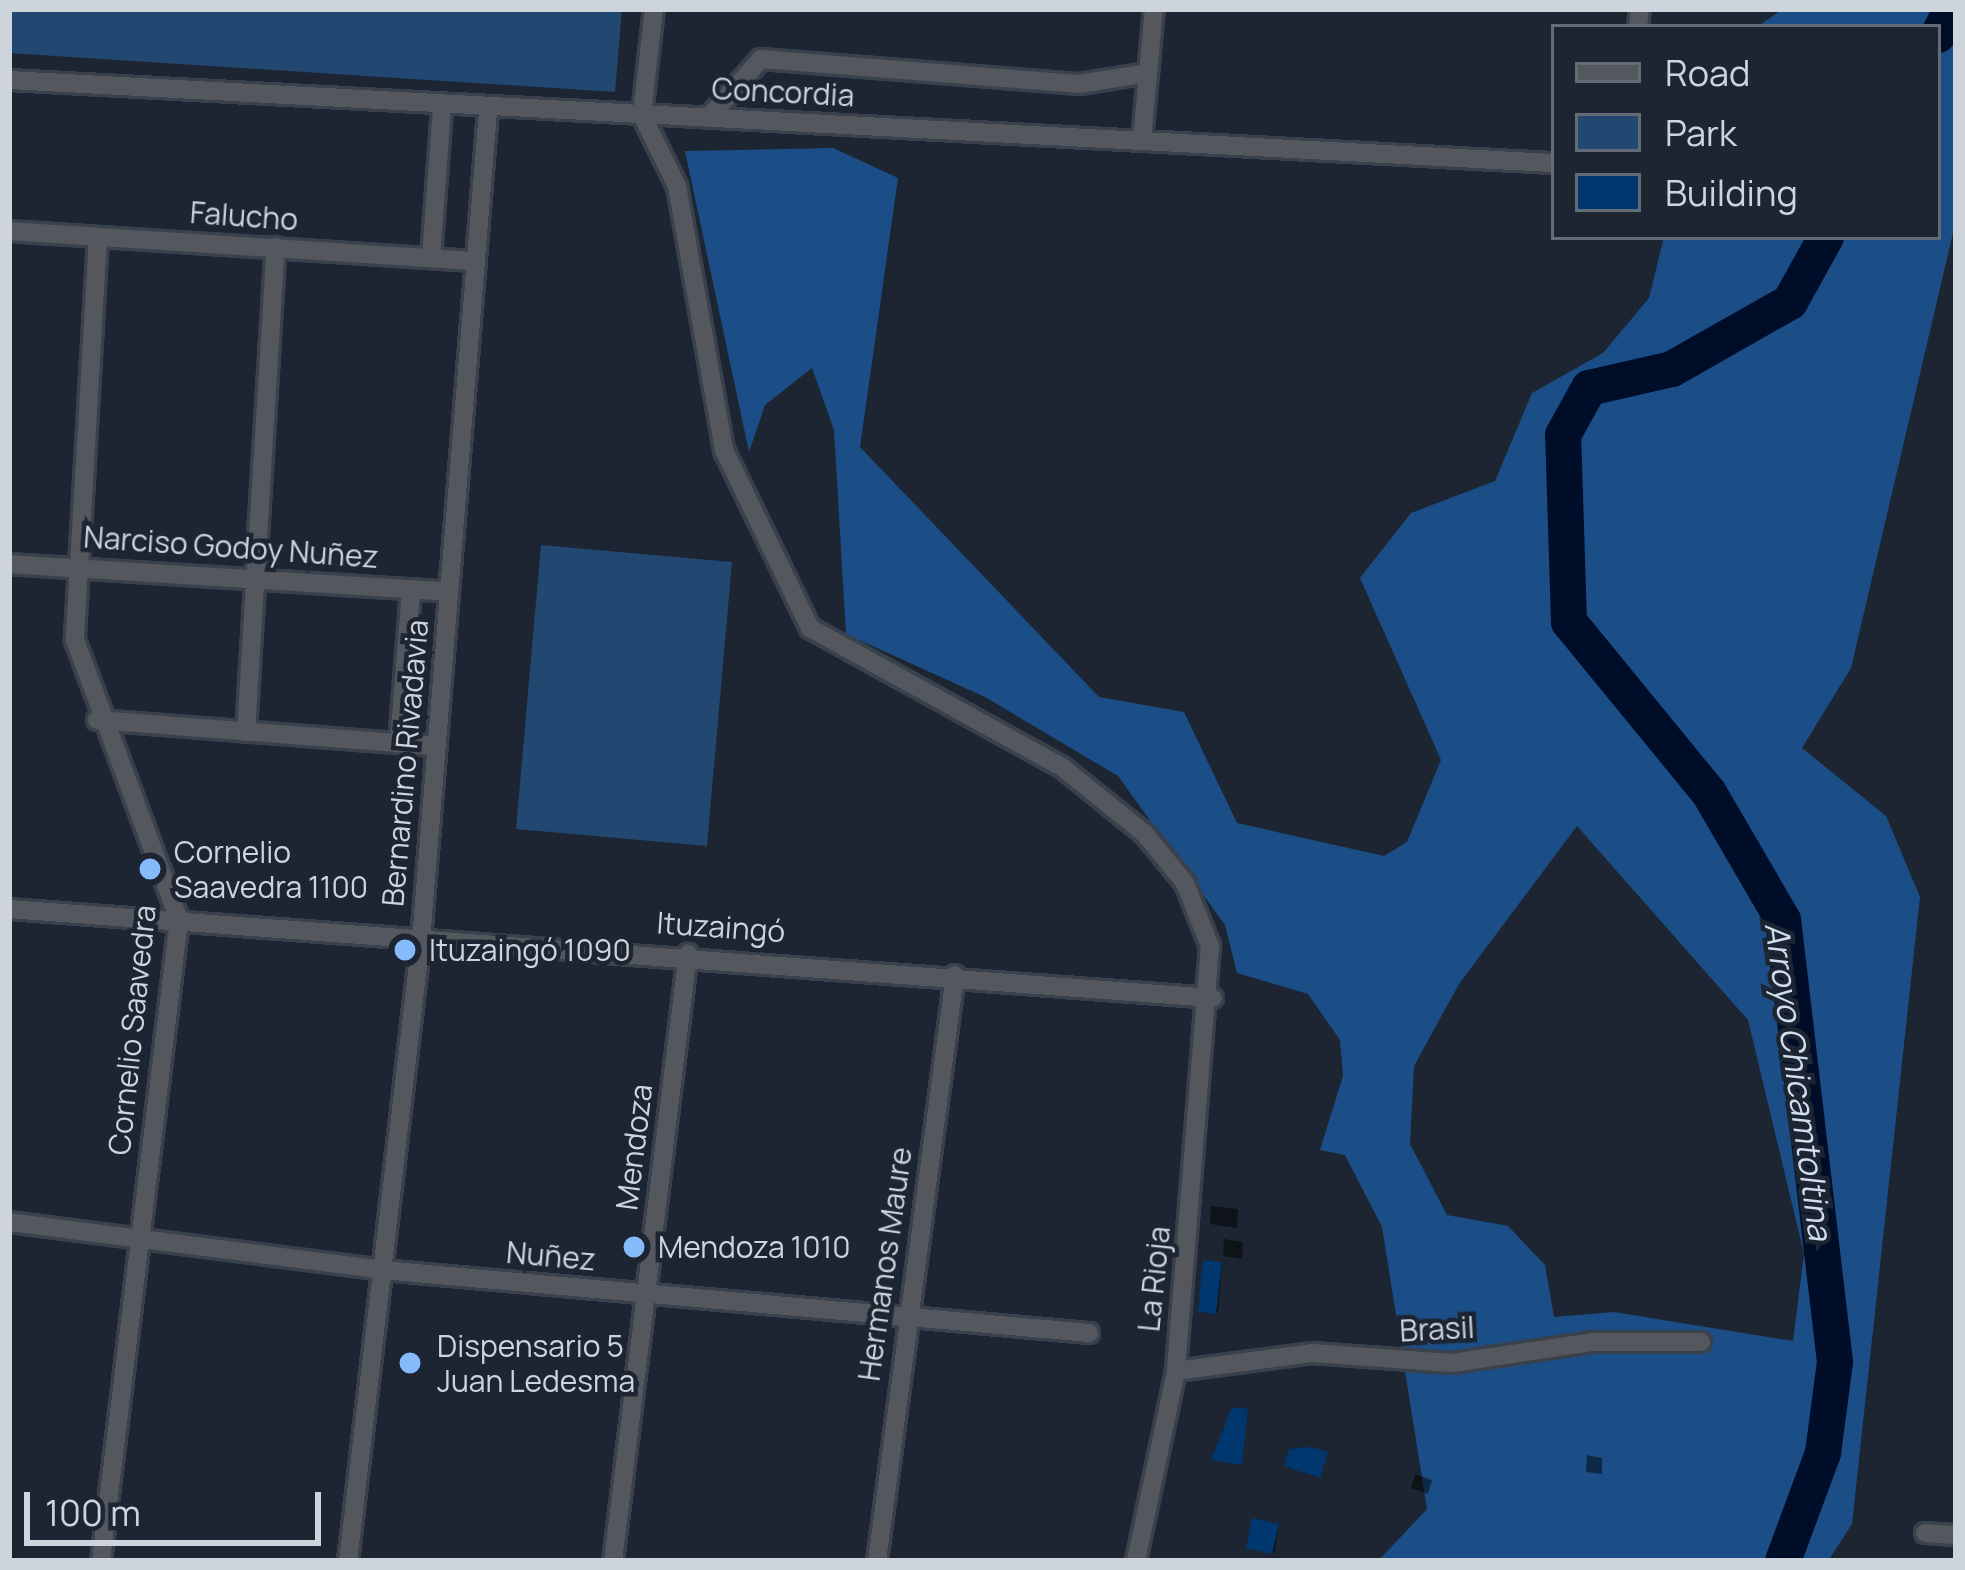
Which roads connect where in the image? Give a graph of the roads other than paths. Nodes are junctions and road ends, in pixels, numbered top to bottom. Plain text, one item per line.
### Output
1 (654, 9) edge
2 (1154, 9) edge
3 (1148, 74) junction
4 (9, 80) edge
5 (442, 108) junction
6 (488, 111) junction
7 (642, 115) junction
8 (708, 118) junction
9 (1142, 140) junction
10 (1551, 163) edge
11 (9, 231) edge
12 (98, 237) junction
13 (276, 248) junction
14 (431, 258) junction
15 (476, 262) junction
16 (9, 564) edge
17 (75, 567) junction
18 (255, 579) junction
19 (411, 589) junction
20 (449, 592) junction
21 (97, 720) junction
22 (246, 732) junction
23 (399, 743) junction
24 (436, 746) junction
25 (9, 909) edge
26 (179, 920) junction
27 (421, 940) junction
28 (688, 954) junction
29 (955, 975) junction
30 (1213, 998) junction
31 (9, 1222) edge
32 (138, 1237) junction
33 (382, 1270) junction
34 (647, 1295) junction
35 (908, 1316) junction
36 (1089, 1333) dead end
37 (1701, 1342) dead end
38 (1176, 1372) junction
39 (1925, 1532) dead end
40 (1956, 1535) edge
41 (101, 1561) edge
42 (348, 1561) edge
43 (613, 1561) edge
44 (878, 1561) edge
45 (1136, 1561) edge

1 - 7 street
2 - 3 street
3 - 8 street
3 - 9 street
4 - 5 street, Concordia
5 - 6 street, Concordia
5 - 14 street
6 - 7 street, Concordia
6 - 15 street, Bernardino Rivadavia
7 - 8 street, Concordia
7 - 30 street, La Rioja
8 - 9 street, Concordia
9 - 10 street, Concordia
11 - 12 street, Falucho
12 - 13 street, Falucho
12 - 17 street, Cornelio Saavedra
13 - 14 street, Falucho
13 - 18 street
14 - 15 street, Falucho
15 - 20 street, Bernardino Rivadavia
16 - 17 street, Narciso Godoy Nuñez
17 - 18 street, Narciso Godoy Nuñez
17 - 21 street, Cornelio Saavedra
18 - 19 street, Narciso Godoy Nuñez
18 - 22 street
19 - 20 street, Narciso Godoy Nuñez
19 - 23 street
20 - 24 street, Bernardino Rivadavia
21 - 22 street
21 - 26 street, Cornelio Saavedra
22 - 23 street
23 - 24 street
24 - 27 street, Bernardino Rivadavia
25 - 26 street, Ituzaingó
26 - 27 street, Ituzaingó
26 - 32 street, Cornelio Saavedra
27 - 28 street, Ituzaingó
27 - 33 street, Bernardino Rivadavia
28 - 29 street, Ituzaingó
28 - 34 street, Mendoza
29 - 30 street, Ituzaingó
29 - 35 street, Hermanos Maure
30 - 38 street, La Rioja
31 - 32 street, Nuñez
32 - 33 street, Nuñez
32 - 41 street, Cornelio Saavedra
33 - 34 street, Nuñez
33 - 42 street, Bernardino Rivadavia
34 - 35 street, Nuñez
34 - 43 street, Mendoza
35 - 36 street, Nuñez
35 - 44 street, Hermanos Maure
37 - 38 street, Brasil
38 - 45 street, La Rioja
39 - 40 street

